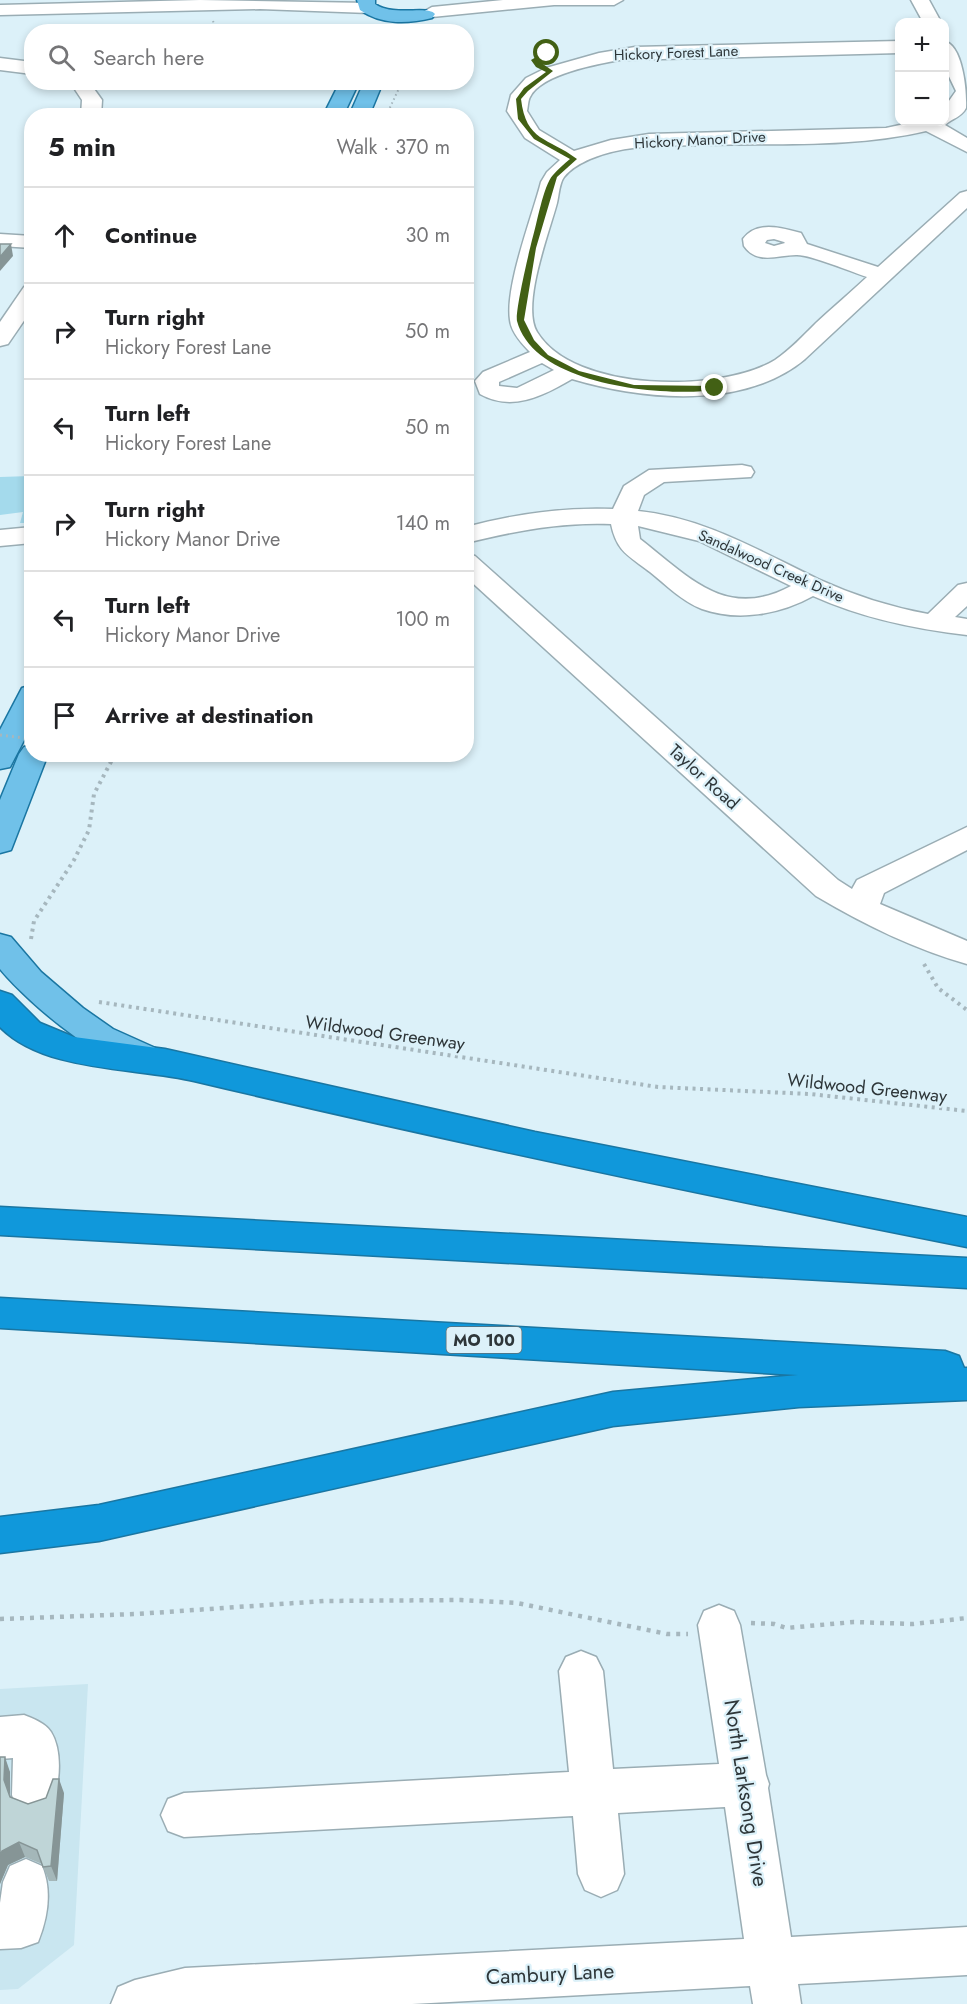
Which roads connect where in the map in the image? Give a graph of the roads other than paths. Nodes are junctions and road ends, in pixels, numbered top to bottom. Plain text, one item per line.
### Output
1 (307, 0) edge
2 (471, 0) edge
3 (513, 0) edge
4 (614, 0) edge
5 (920, 0) edge
6 (541, 1) edge
7 (260, 4) junction
8 (433, 9) edge
9 (0, 10) edge
10 (369, 12) edge
11 (930, 18) edge
12 (406, 24) edge
13 (950, 46) edge
14 (895, 47) edge
15 (554, 52) dead end
16 (534, 60) dead end
17 (585, 60) junction
18 (0, 64) edge
19 (24, 67) edge
20 (550, 71) junction
21 (85, 90) edge
22 (346, 90) edge
23 (370, 90) edge
24 (92, 108) edge
25 (337, 108) edge
26 (363, 108) edge
27 (949, 114) edge
28 (917, 126) edge
29 (943, 126) edge
30 (967, 146) edge
31 (574, 159) junction
32 (967, 197) edge
33 (0, 240) edge
34 (24, 242) edge
35 (794, 248) dead end
36 (882, 275) junction
37 (24, 304) edge
38 (0, 339) edge
39 (544, 354) junction
40 (572, 370) junction
41 (742, 471) dead end
42 (623, 517) junction
43 (474, 532) edge
44 (24, 536) edge
45 (0, 538) edge
46 (474, 569) edge
47 (812, 586) junction
48 (967, 591) edge
49 (933, 624) junction
50 (967, 627) edge
51 (24, 710) edge
52 (0, 760) edge
53 (31, 762) edge
54 (967, 837) edge
55 (0, 843) edge
56 (863, 904) junction
57 (0, 945) edge
58 (967, 953) edge
59 (0, 1003) edge
60 (150, 1059) junction
61 (0, 1221) edge
62 (967, 1232) edge
63 (967, 1273) edge
64 (0, 1313) edge
65 (967, 1368) edge
66 (967, 1384) edge
67 (0, 1535) edge
68 (719, 1625) road end
69 (581, 1671) dead end
70 (0, 1738) edge
71 (747, 1784) junction
72 (594, 1793) junction
73 (34, 1796) dead end
74 (184, 1815) dead end
75 (601, 1874) dead end
76 (26, 1882) dead end
77 (0, 1926) edge
78 (967, 1951) edge
79 (773, 1983) edge
80 (135, 2004) edge

1 - 7 street
2 - 3 street
4 - 6 street
5 - 11 street
6 - 8 street
7 - 9 street
7 - 10 street
8 - 10 main road
8 - 12 main road
13 - 27 street
14 - 17 street, Hickory Forest Lane
15 - 17 street
16 - 20 street
17 - 20 street, Hickory Forest Lane
18 - 19 street
20 - 31 street, Hickory Forest Lane
21 - 24 street
22 - 25 main road
23 - 26 main road
28 - 31 street, Hickory Manor Drive
29 - 30 street
31 - 39 street, Hickory Manor Drive
32 - 36 street, Hickory Manor Drive
33 - 34 street
35 - 36 street
36 - 40 street, Hickory Manor Drive
37 - 38 street
39 - 40 street, Hickory Manor Drive
39 - 40 street
41 - 42 street
42 - 43 street, Sandalwood Creek Drive
42 - 47 street, Sandalwood Creek Drive
42 - 47 street
44 - 45 street
46 - 56 street, Taylor Road
47 - 49 street, Sandalwood Creek Drive
48 - 49 street
49 - 50 street, Sandalwood Creek Drive
51 - 52 main road
53 - 55 main road
54 - 56 street
56 - 58 street, Taylor Road
57 - 60 main road
59 - 60 highway
60 - 62 highway
61 - 63 highway
64 - 65 highway, MO 100
66 - 67 highway
68 - 71 street, North Larksong Drive
69 - 72 street
70 - 73 street
71 - 72 street
71 - 79 street, North Larksong Drive
72 - 74 street
72 - 75 street
76 - 77 street
78 - 79 street, Cambury Lane
79 - 80 street, Cambury Lane

